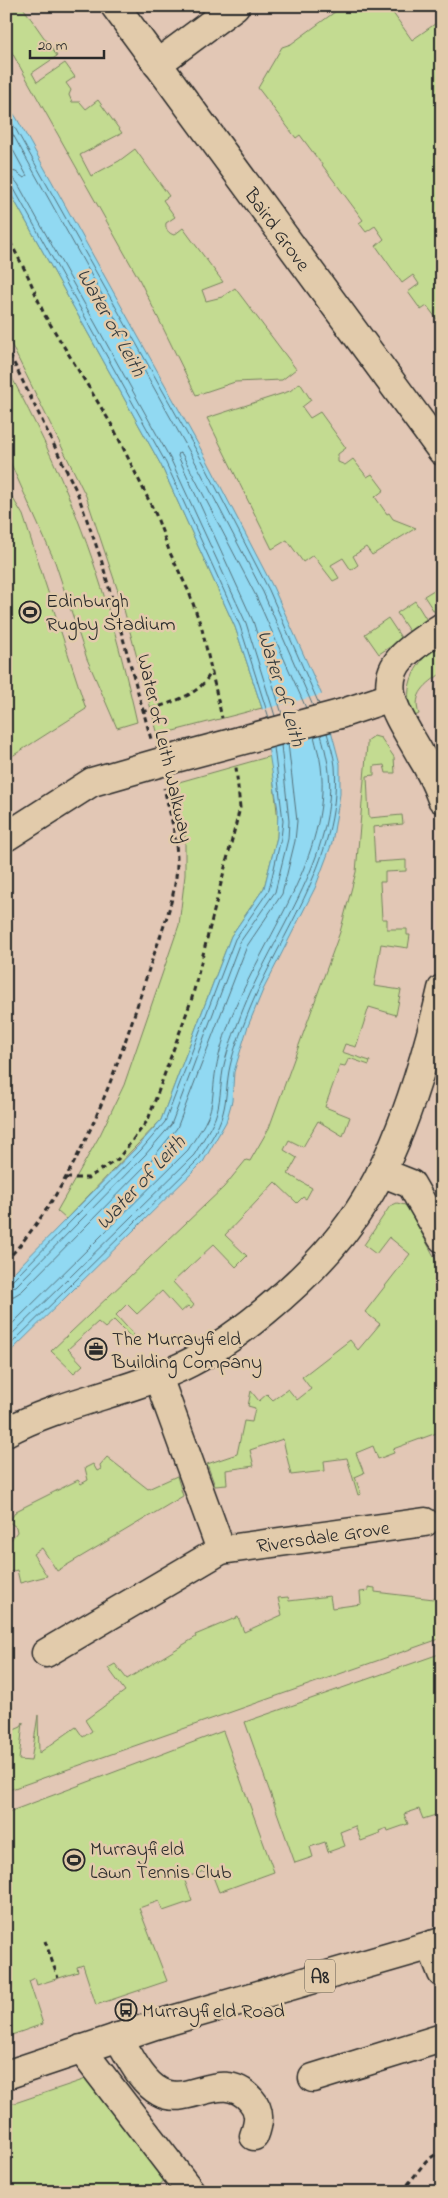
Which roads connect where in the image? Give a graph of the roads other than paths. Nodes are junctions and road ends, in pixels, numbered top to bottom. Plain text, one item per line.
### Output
1 (115, 6) edge
2 (235, 6) edge
3 (157, 64) junction
4 (442, 451) edge
5 (442, 627) edge
6 (391, 697) junction
7 (442, 799) edge
8 (6, 837) edge
9 (442, 989) edge
10 (382, 1172) junction
11 (442, 1238) edge
12 (158, 1377) junction
13 (6, 1432) edge
14 (425, 1522) dead end
15 (220, 1550) junction
16 (46, 1652) dead end
17 (436, 1943) edge
18 (442, 1973) edge
19 (118, 2037) junction
20 (442, 2038) edge
21 (81, 2049) junction
22 (321, 2071) dead end
23 (6, 2076) edge
24 (254, 2136) dead end
25 (191, 2192) edge

1 - 3 street, Baird Grove
2 - 3 street
3 - 4 street, Baird Grove
5 - 6 street
6 - 7 street
6 - 8 street, bridge
9 - 10 street
10 - 11 street
10 - 12 street
12 - 13 street
12 - 15 street
14 - 15 street, Riversdale Grove
15 - 16 street, Riversdale Grove
17 - 18 street
17 - 19 street, A8
19 - 21 street, A8
19 - 24 street
20 - 22 street
21 - 23 street, A8
21 - 25 street

